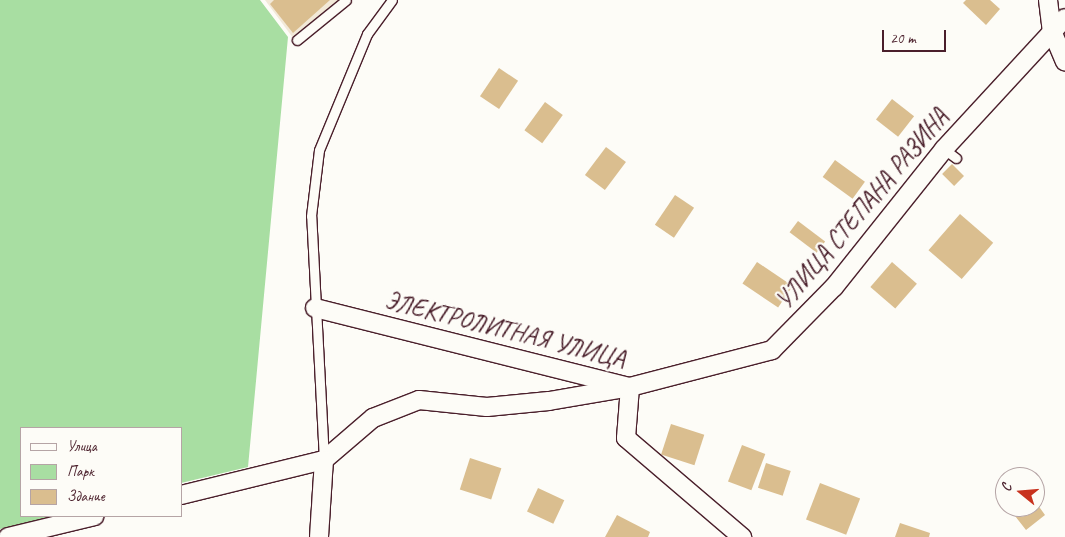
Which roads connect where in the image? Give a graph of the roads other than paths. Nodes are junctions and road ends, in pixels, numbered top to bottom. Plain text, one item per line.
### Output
1 (346, 0) edge
2 (392, 0) edge
3 (1048, 0) edge
4 (1065, 18) edge
5 (1052, 30) junction
6 (297, 40) dead end
7 (1065, 61) edge
8 (315, 308) junction
9 (630, 387) junction
10 (324, 460) junction
11 (182, 495) edge
12 (91, 517) edge
13 (8, 537) edge
14 (319, 537) edge
15 (742, 537) edge

1 - 6 lane
2 - 8 lane
3 - 5 street
4 - 5 street, УЛИЦА СТЕПАНА РАЗИНА
5 - 7 street
5 - 9 street, УЛИЦА СТЕПАНА РАЗИНА
8 - 9 street, ЭЛЕКТРОЛИТНАЯ УЛИЦА
8 - 10 lane
9 - 10 street, УЛИЦА СТЕПАНА РАЗИНА
9 - 15 street, ЭЛЕКТРОЛИТНАЯ УЛИЦА
10 - 11 street, УЛИЦА СТЕПАНА РАЗИНА
10 - 14 street
12 - 13 street

